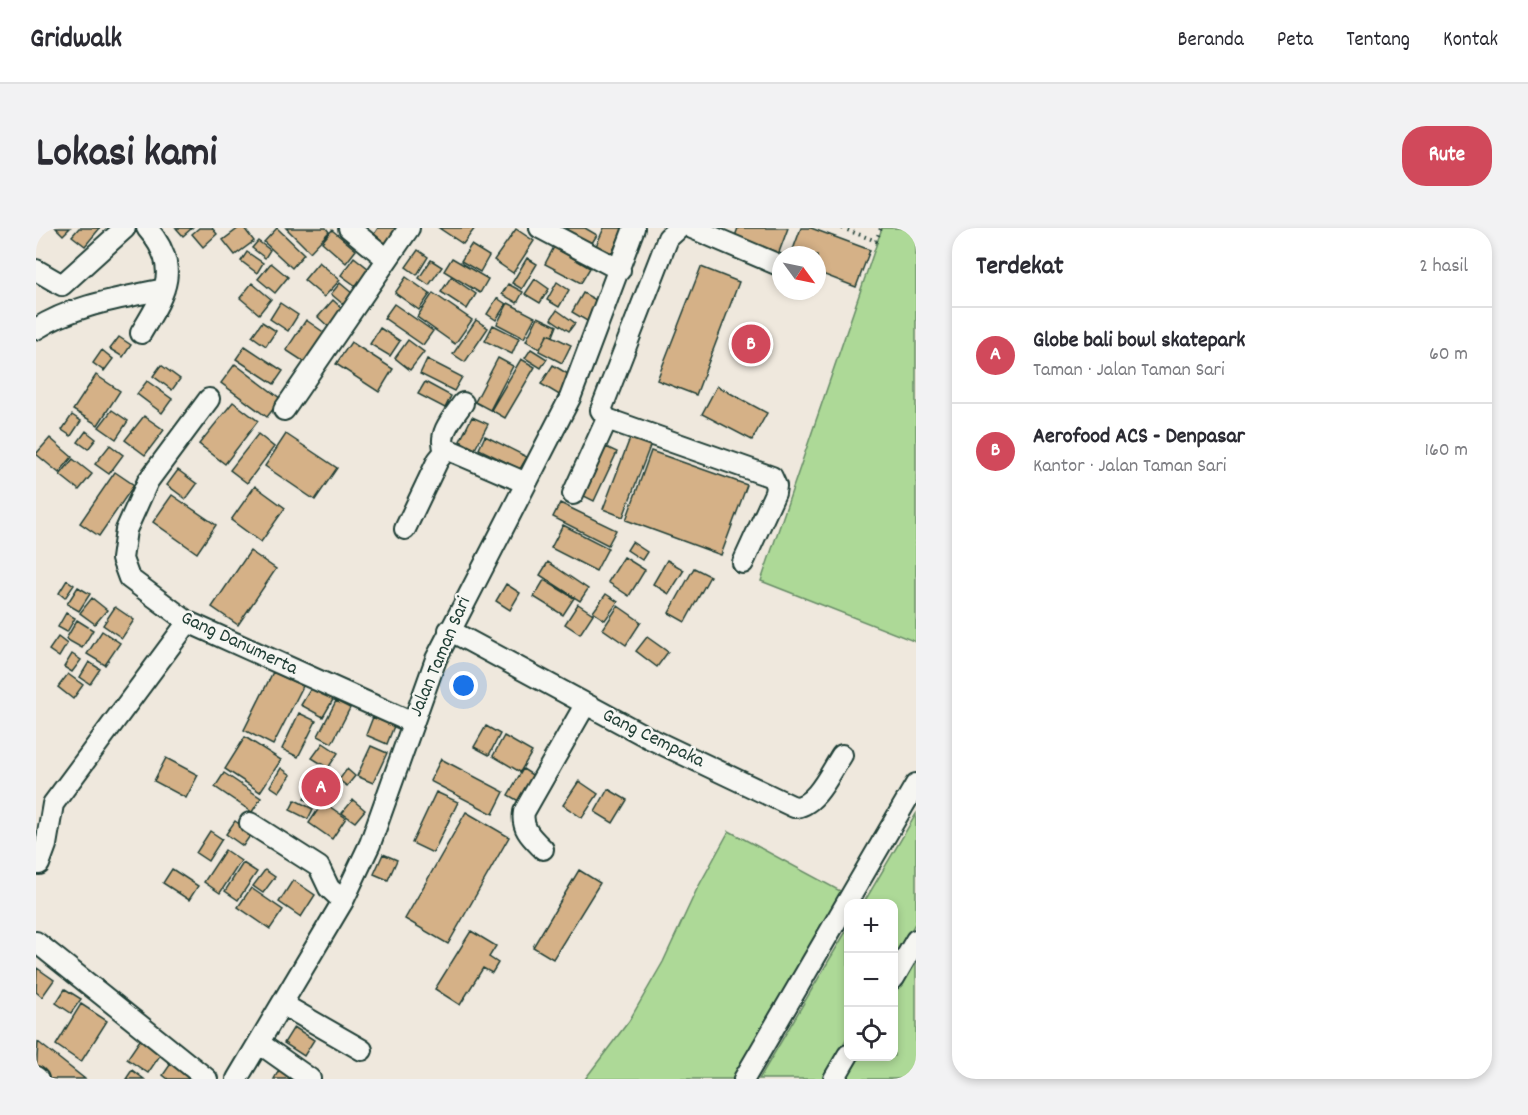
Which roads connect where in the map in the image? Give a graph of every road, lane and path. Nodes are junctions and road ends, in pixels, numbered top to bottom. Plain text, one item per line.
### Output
1 (125, 228) edge
2 (147, 228) edge
3 (349, 228) edge
4 (409, 228) edge
5 (540, 228) edge
6 (634, 228) edge
7 (679, 228) edge
8 (692, 228) edge
9 (842, 228) edge
10 (881, 228) edge
11 (387, 259) junction
12 (772, 262) edge
13 (36, 270) edge
14 (620, 270) junction
15 (164, 289) junction
16 (36, 329) edge
17 (141, 333) dead end
18 (570, 398) junction
19 (209, 399) dead end
20 (463, 403) dead end
21 (284, 410) dead end
22 (604, 415) junction
23 (445, 450) junction
24 (526, 483) junction
25 (573, 494) dead end
26 (405, 529) dead end
27 (743, 564) dead end
28 (188, 622) junction
29 (449, 630) junction
30 (585, 705) junction
31 (412, 723) junction
32 (842, 755) dead end
33 (916, 784) edge
34 (250, 824) dead end
35 (543, 849) dead end
36 (39, 864) dead end
37 (343, 901) junction
38 (916, 940) edge
39 (36, 942) edge
40 (898, 971) edge
41 (282, 1004) junction
42 (259, 1043) junction
43 (362, 1050) dead end
44 (845, 1061) edge
45 (207, 1079) edge
46 (237, 1079) edge
47 (310, 1079) edge
48 (744, 1079) edge
49 (834, 1079) edge

1 - 13 street
2 - 15 street
3 - 11 street
4 - 11 street
5 - 14 street
6 - 14 street, Jalan Taman Sari
7 - 22 street
8 - 12 street
9 - 10 path
11 - 21 street
14 - 18 street, Jalan Taman Sari
15 - 16 street
15 - 17 street
18 - 22 street
18 - 24 street, Jalan Taman Sari
19 - 28 street, Gang Danumerta
20 - 23 street
22 - 25 street
22 - 27 street
23 - 24 street
23 - 26 street
24 - 29 street, Jalan Taman Sari
28 - 31 street, Gang Danumerta
28 - 36 street
29 - 30 street, Gang Cempaka
29 - 31 street, Jalan Taman Sari
30 - 32 street, Gang Cempaka
30 - 35 street
31 - 37 street, Jalan Taman Sari
33 - 48 street
34 - 37 street
37 - 41 street, Jalan Taman Sari
38 - 40 street
39 - 45 street
41 - 42 street, Jalan Taman Sari
41 - 43 street
42 - 46 street, Jalan Taman Sari
42 - 47 street
44 - 49 street

